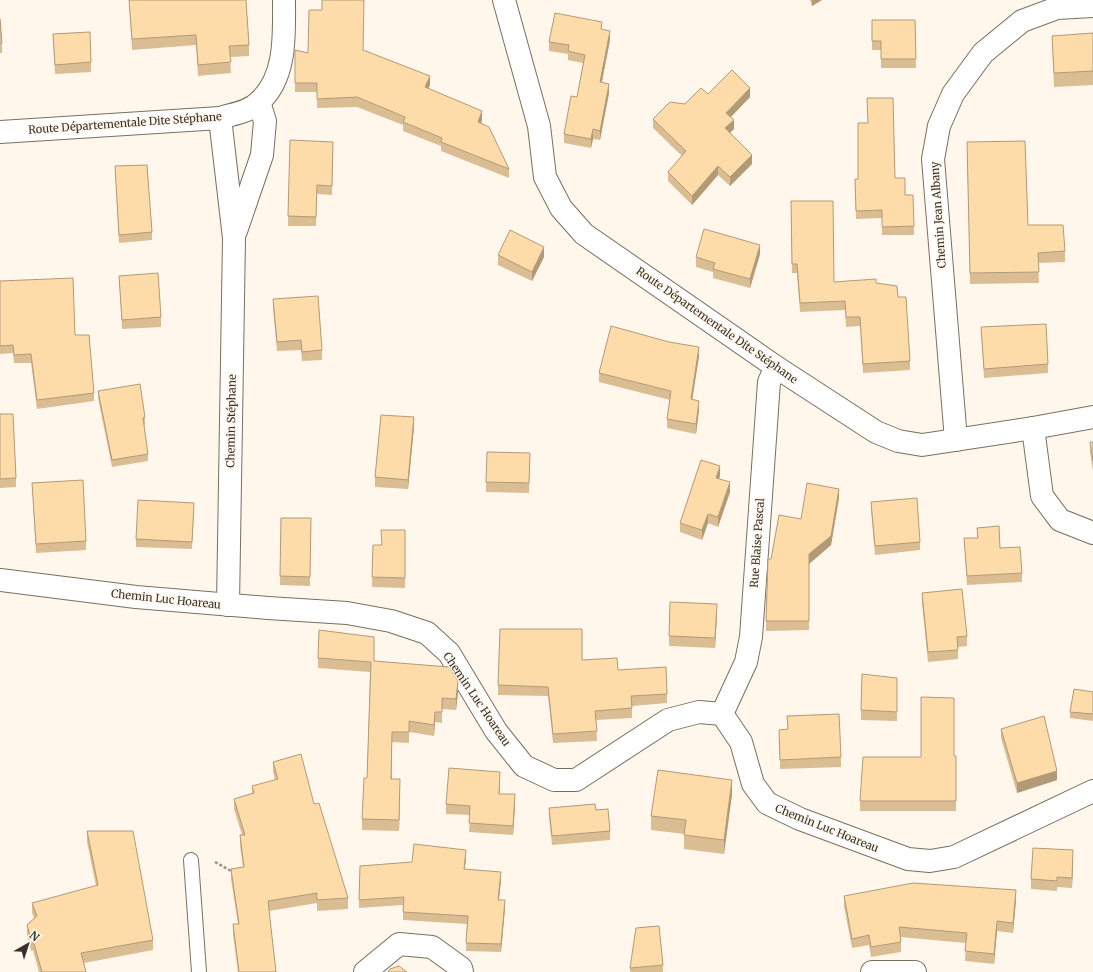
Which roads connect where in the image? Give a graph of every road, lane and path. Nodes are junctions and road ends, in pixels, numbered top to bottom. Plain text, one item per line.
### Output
1 (284, 0) edge
2 (504, 0) edge
3 (1093, 6) edge
4 (259, 102) junction
5 (220, 118) junction
6 (0, 132) edge
7 (234, 238) junction
8 (776, 367) junction
9 (1093, 417) edge
10 (1033, 428) junction
11 (956, 440) junction
12 (1093, 533) edge
13 (0, 580) edge
14 (228, 605) junction
15 (722, 714) junction
16 (1093, 791) edge
17 (191, 860) dead end
18 (215, 862) dead end
19 (238, 871) edge
20 (198, 972) edge
21 (365, 972) edge
22 (462, 972) edge
23 (872, 972) edge
24 (914, 972) edge

1 - 4 street, Route Départementale Dite Stéphane
2 - 8 street, Route Départementale Dite Stéphane
3 - 11 street, Chemin Jean Albany
4 - 5 street, Route Départementale Dite Stéphane
4 - 7 street, Chemin Stéphane
5 - 6 street, Route Départementale Dite Stéphane
5 - 7 street, Chemin Stéphane
7 - 14 street, Chemin Stéphane
8 - 11 street, Route Départementale Dite Stéphane
8 - 15 street, Rue Blaise Pascal
9 - 10 street, Route Départementale Dite Stéphane
10 - 11 street, Route Départementale Dite Stéphane
10 - 12 street
13 - 14 street, Chemin Luc Hoareau
14 - 15 street, Chemin Luc Hoareau
15 - 16 street, Chemin Luc Hoareau
17 - 20 lane
18 - 19 path
21 - 22 street
23 - 24 street

